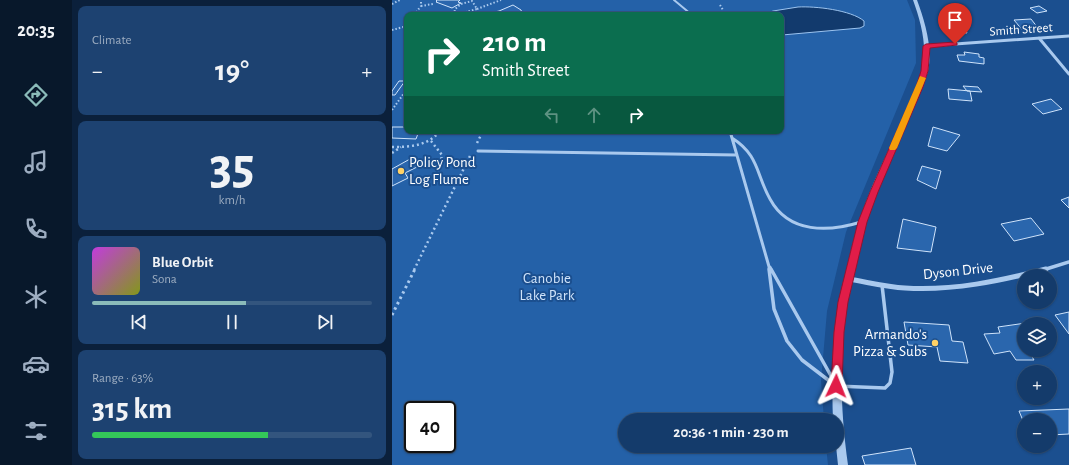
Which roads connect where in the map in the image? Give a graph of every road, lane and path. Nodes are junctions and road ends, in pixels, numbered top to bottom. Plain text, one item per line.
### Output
1 (400, 0) edge
2 (421, 0) edge
3 (472, 0) edge
4 (502, 0) edge
5 (674, 0) edge
6 (915, 0) edge
7 (392, 4) edge
8 (433, 4) dead end
9 (720, 5) dead end
10 (421, 6) junction
11 (477, 9) junction
12 (723, 10) dead end
13 (416, 12) edge
14 (455, 12) edge
15 (466, 12) edge
16 (688, 12) edge
17 (404, 27) edge
18 (392, 30) edge
19 (1069, 36) edge
20 (1039, 38) junction
21 (926, 46) junction
22 (1069, 74) edge
23 (404, 93) edge
24 (392, 110) edge
25 (438, 134) edge
26 (482, 134) edge
27 (731, 134) edge
28 (732, 138) junction
29 (431, 142) junction
30 (476, 145) dead end
31 (392, 146) edge
32 (402, 147) junction
33 (478, 151) dead end
34 (472, 152) dead end
35 (392, 153) edge
36 (737, 155) junction
37 (440, 174) dead end
38 (863, 222) junction
39 (1069, 262) edge
40 (769, 265) junction
41 (848, 279) junction
42 (882, 285) junction
43 (392, 315) edge
44 (836, 386) junction
45 (843, 465) edge

1 - 7 path
2 - 10 path
3 - 11 path
3 - 14 path
4 - 11 path
5 - 16 lane
6 - 21 street
8 - 10 path
9 - 12 path
10 - 13 path
11 - 15 path
17 - 18 path
19 - 20 street, Smith Street
20 - 21 street, Smith Street
20 - 22 street
21 - 38 street
23 - 24 path
25 - 29 path
26 - 30 path
27 - 28 lane
28 - 36 lane
28 - 38 lane
29 - 32 path
29 - 37 path
31 - 32 path
32 - 35 path
33 - 36 lane
34 - 43 path
36 - 40 lane
38 - 41 street
39 - 42 street, Dyson Drive
40 - 44 lane
40 - 44 lane
41 - 42 street, Dyson Drive
41 - 44 street
42 - 44 lane
44 - 45 street

